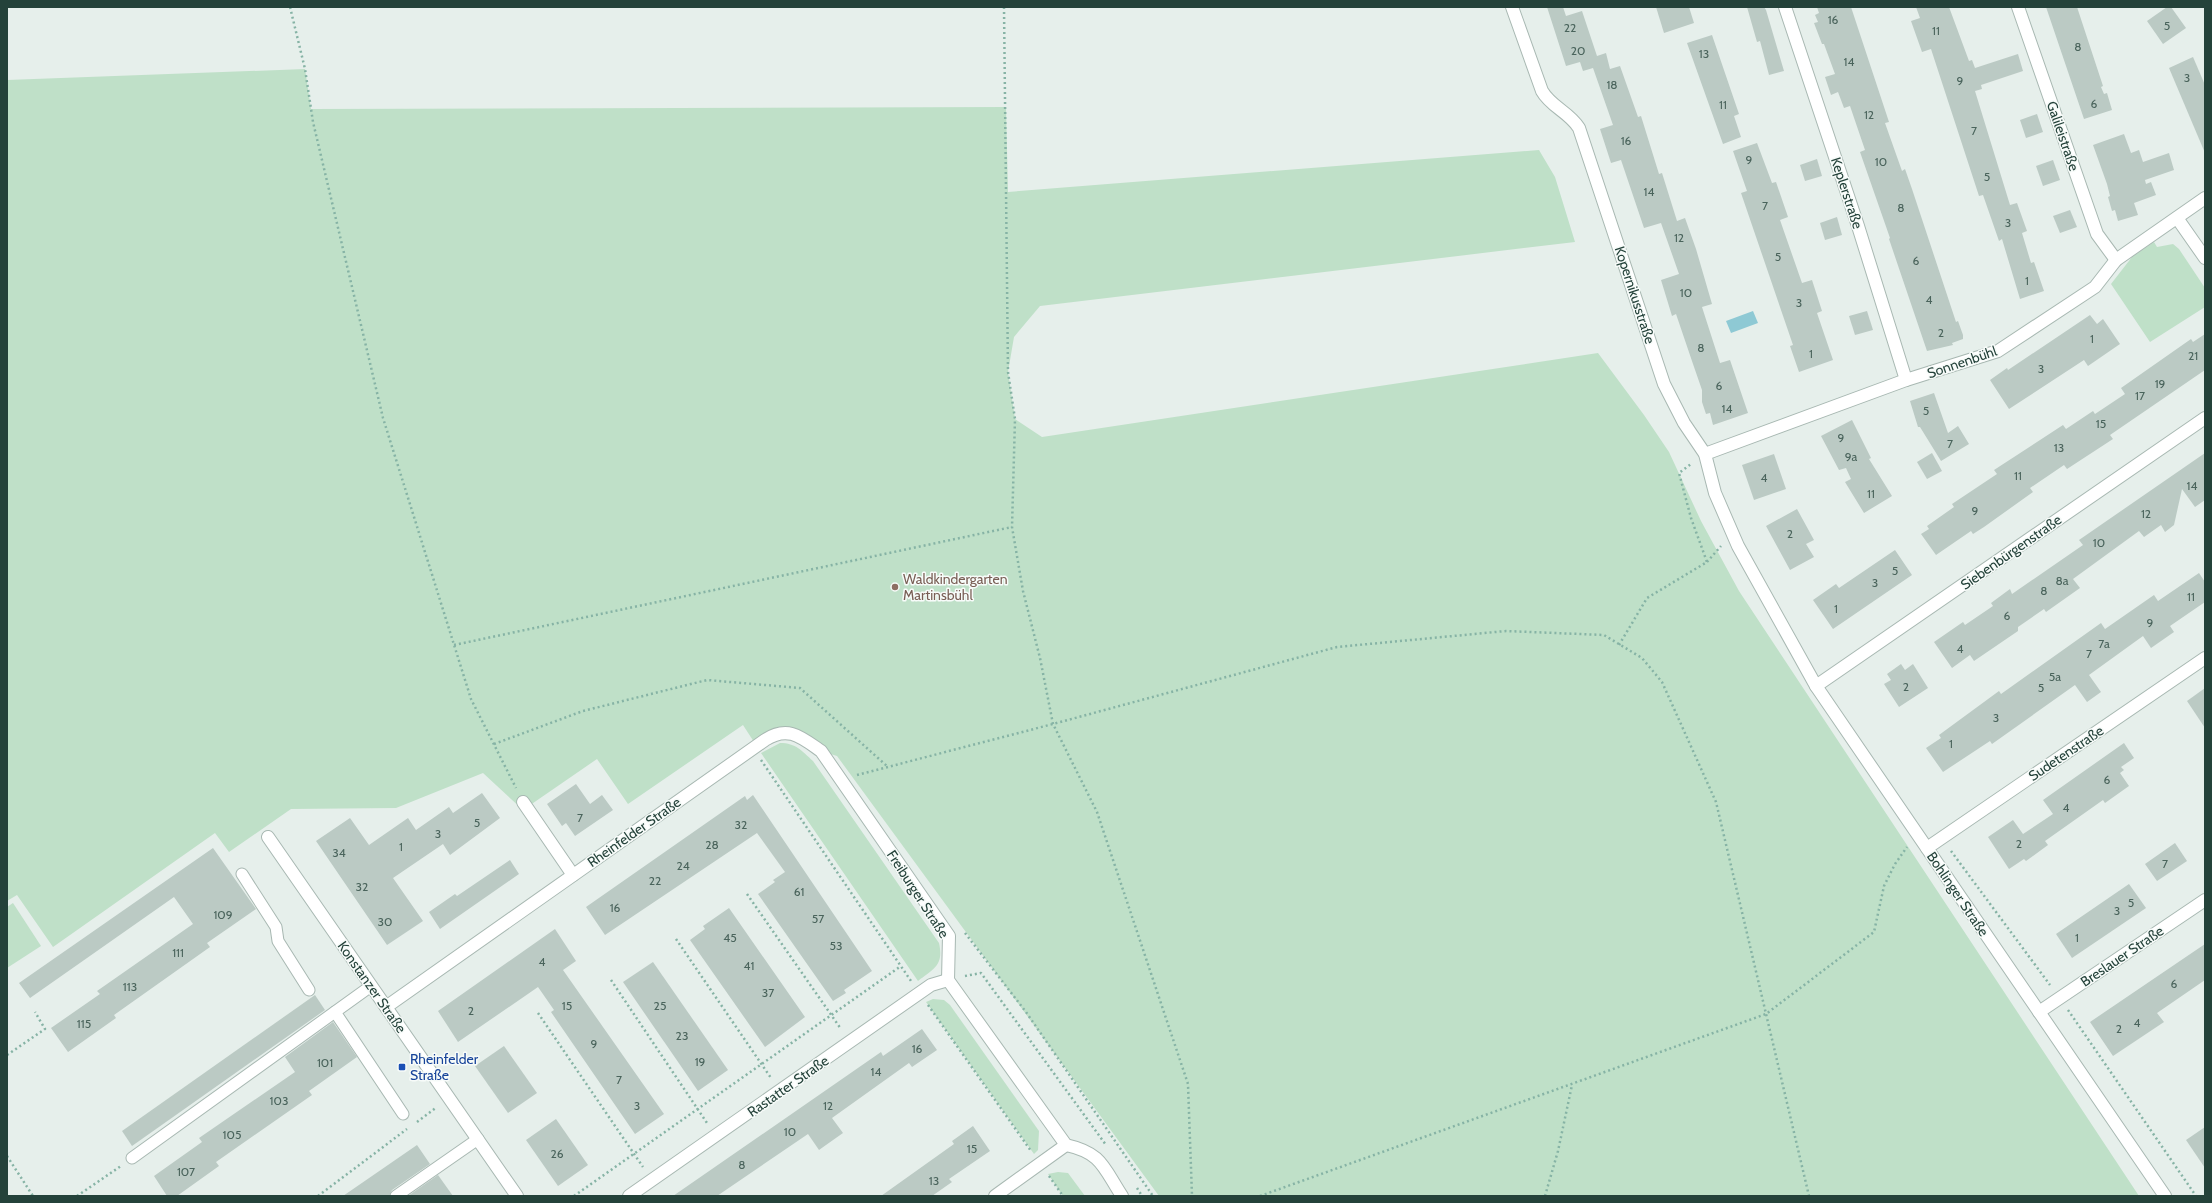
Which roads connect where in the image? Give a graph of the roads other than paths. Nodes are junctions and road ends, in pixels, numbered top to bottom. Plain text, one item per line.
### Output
1 (1512, 7) edge
2 (1785, 7) edge
3 (2018, 7) edge
4 (2205, 198) edge
5 (2177, 218) junction
6 (2205, 258) edge
7 (2116, 260) junction
8 (1906, 380) junction
9 (2205, 418) edge
10 (1705, 454) junction
11 (1760, 587) joint
12 (2205, 658) edge
13 (1816, 686) junction
14 (765, 740) joint
15 (523, 802) road end
16 (268, 837) dead end
17 (1926, 848) junction
18 (242, 874) dead end
19 (573, 875) junction
20 (2205, 900) edge
21 (948, 980) junction
22 (371, 986) junction
23 (309, 990) dead end
24 (386, 1007) junction
25 (335, 1012) junction
26 (2039, 1012) junction
27 (403, 1114) dead end
28 (478, 1140) junction
29 (1066, 1145) junction
30 (132, 1158) road end
31 (396, 1196) edge
32 (517, 1196) edge
33 (629, 1196) edge
34 (995, 1196) edge
35 (1122, 1196) edge
36 (2165, 1196) edge

1 - 10 street, Kopernikusstraße
2 - 8 street, Keplerstraße
3 - 7 street, Galileistraße
4 - 5 street, Sonnenbühl
5 - 6 street
5 - 7 street, Sonnenbühl
7 - 8 street, Sonnenbühl
8 - 10 street, Sonnenbühl
9 - 13 street, Siebenbürgenstraße
10 - 11 street, Kopernikusstraße
11 - 13 street, Bohlinger Straße
12 - 17 street, Sudetenstraße
13 - 17 street, Bohlinger Straße
14 - 19 street, Rheinfelder Straße
14 - 21 street, Freiburger Straße
15 - 19 street
16 - 22 street, Konstanzer Straße
17 - 26 street, Bohlinger Straße
18 - 23 lane
19 - 24 street, Rheinfelder Straße
20 - 26 street, Breslauer Straße
21 - 29 street
21 - 33 street, Rastatter Straße
22 - 24 street, Konstanzer Straße
22 - 25 lane
24 - 28 street, Konstanzer Straße
25 - 27 lane
25 - 30 lane
26 - 36 street, Bohlinger Straße
28 - 31 lane
28 - 32 street, Konstanzer Straße
29 - 34 street
29 - 35 street

